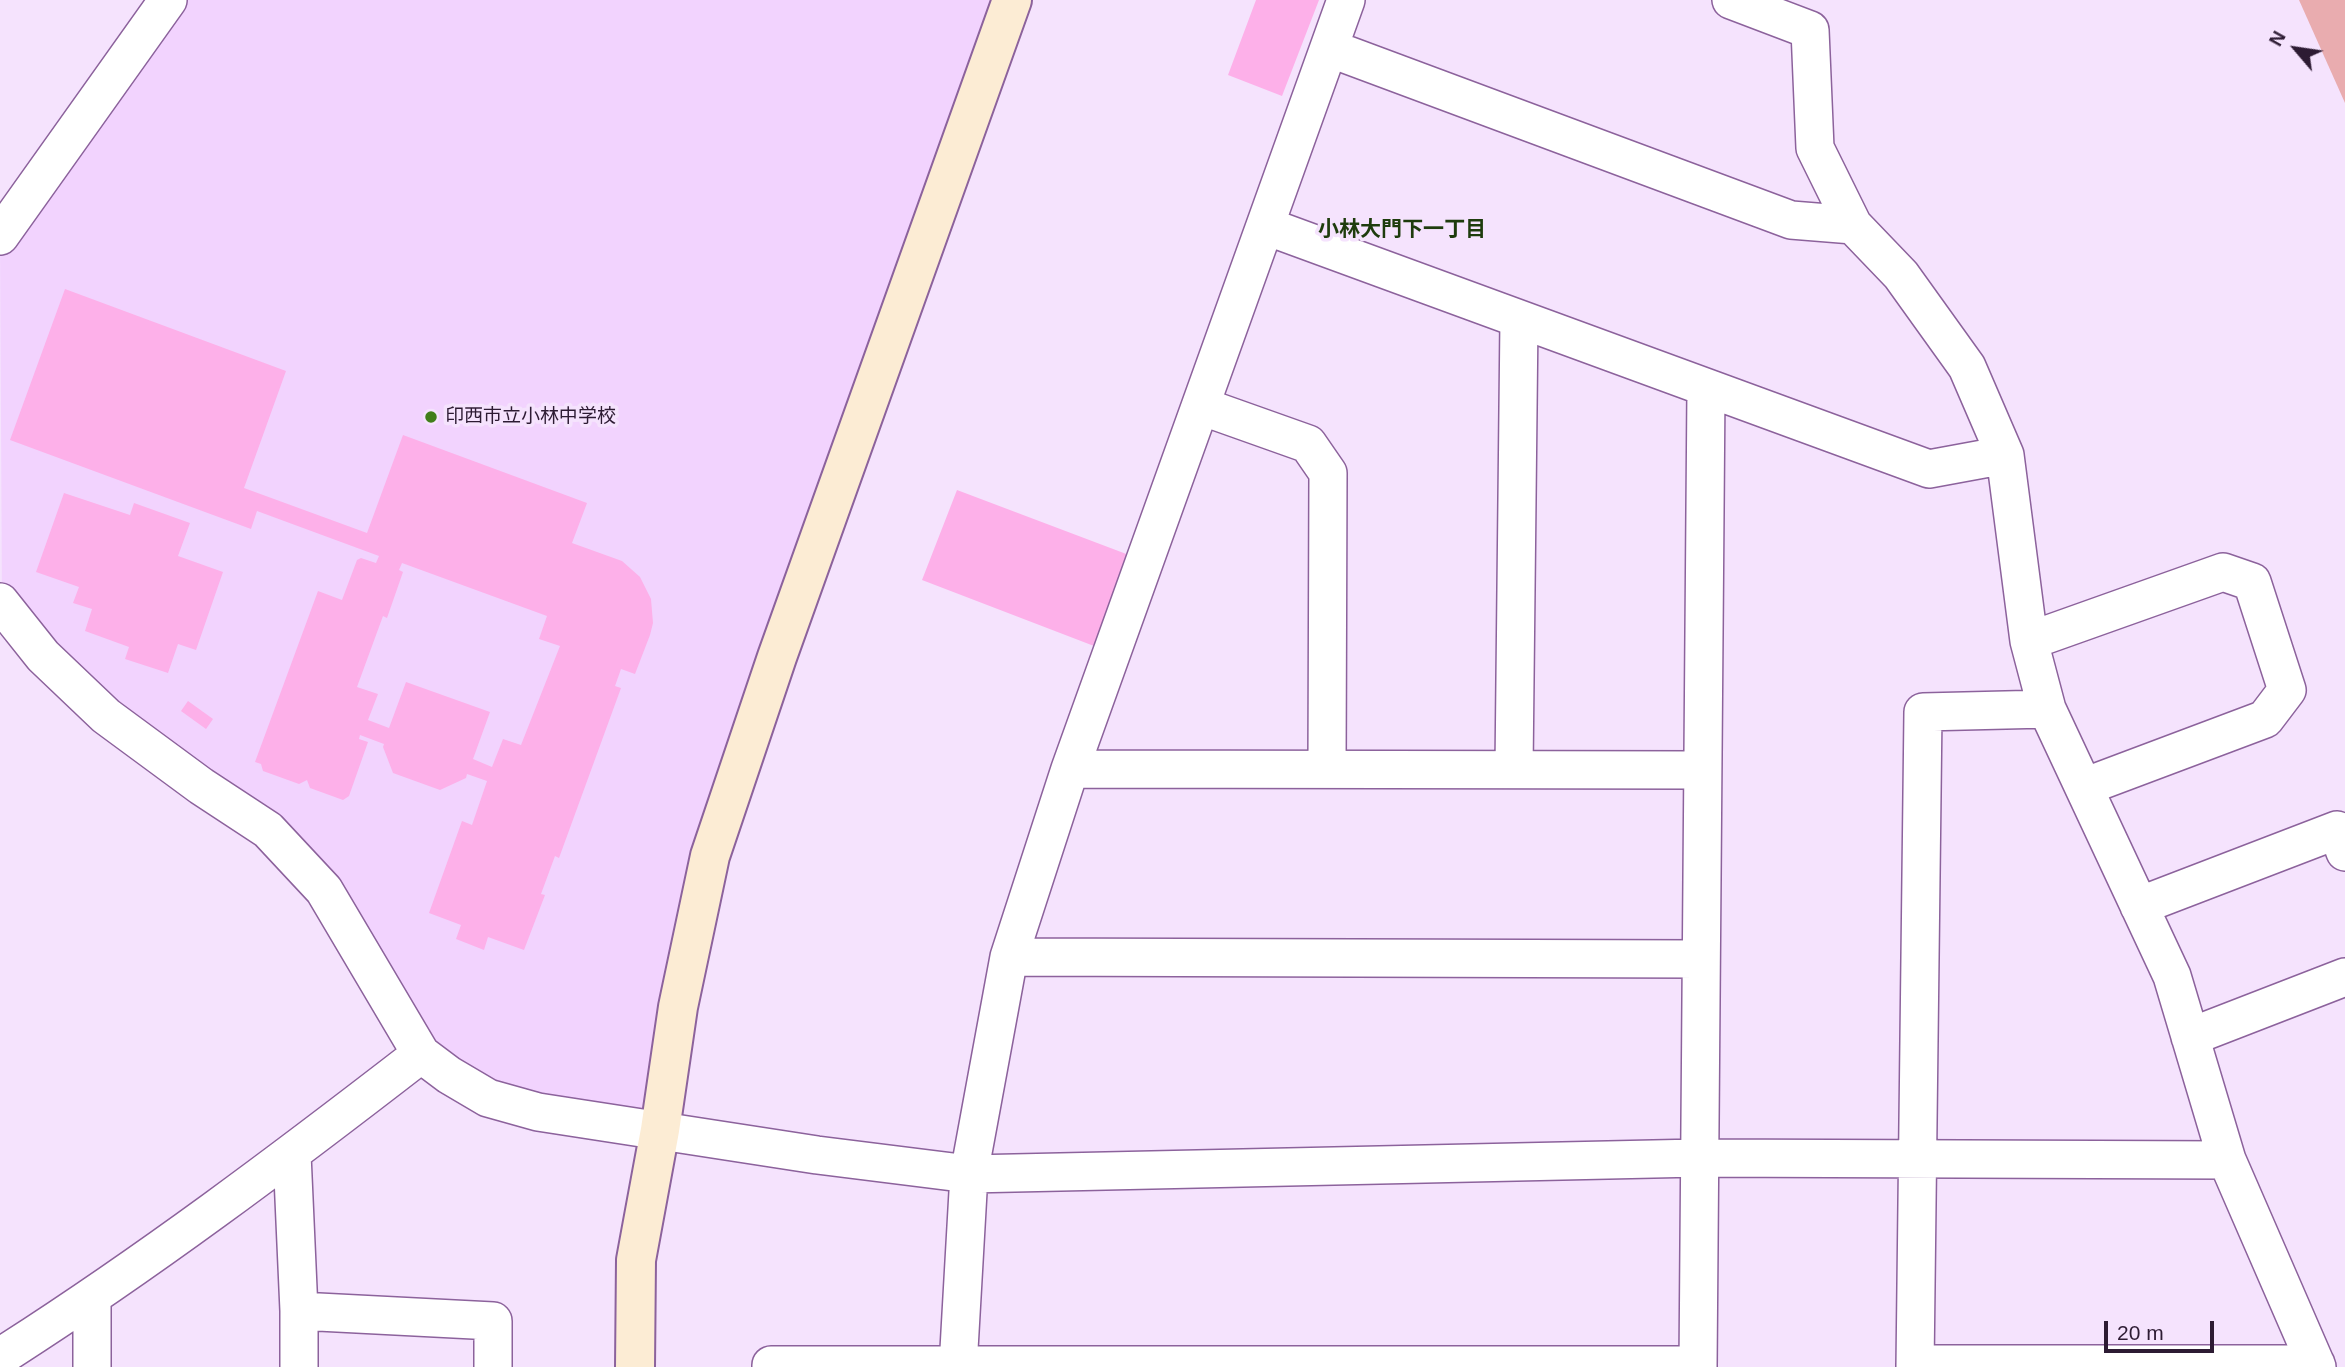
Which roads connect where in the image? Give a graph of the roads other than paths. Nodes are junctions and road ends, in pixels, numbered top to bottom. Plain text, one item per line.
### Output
1 (168, 0) edge
2 (1012, 0) edge
3 (1346, 0) edge
4 (1731, 0) edge
5 (1329, 48) junction
6 (1853, 225) junction
7 (1266, 226) junction
8 (0, 236) edge
9 (1519, 319) junction
10 (1706, 388) junction
11 (1201, 406) junction
12 (2005, 455) junction
13 (0, 602) edge
14 (2029, 641) junction
15 (2047, 709) junction
16 (1070, 769) junction
17 (1327, 769) junction
18 (1514, 769) junction
19 (1702, 769) junction
20 (2084, 787) junction
21 (2345, 852) edge
22 (2139, 906) junction
23 (1009, 957) junction
24 (1701, 959) junction
25 (2345, 977) edge
26 (2190, 1037) junction
27 (421, 1054) junction
28 (660, 1130) junction
29 (292, 1154) junction
30 (1699, 1158) junction
31 (1917, 1159) junction
32 (2227, 1160) junction
33 (969, 1174) junction
34 (92, 1298) junction
35 (299, 1311) junction
36 (0, 1357) edge
37 (1915, 1365) edge
38 (2099, 1365) edge
39 (2316, 1365) edge
40 (958, 1366) edge
41 (1145, 1366) edge
42 (1334, 1366) edge
43 (1514, 1366) edge
44 (1698, 1366) edge
45 (92, 1367) edge
46 (299, 1367) edge
47 (493, 1367) edge
48 (635, 1367) edge
49 (771, 1367) edge

1 - 8 street
2 - 28 street
3 - 5 street
4 - 6 street
5 - 6 street
5 - 7 street
6 - 12 street
7 - 9 street
7 - 11 street
9 - 10 street
9 - 18 street
10 - 12 street
10 - 19 street
11 - 16 street
11 - 17 street
12 - 14 street
13 - 27 street
14 - 15 street
14 - 20 street
15 - 20 street
15 - 31 street
16 - 17 street
16 - 23 street
17 - 18 street
18 - 19 street
19 - 24 street
20 - 22 street
21 - 22 street
22 - 26 street
23 - 24 street
23 - 33 street
24 - 30 street
25 - 26 street
26 - 32 street
27 - 28 street
27 - 29 street
28 - 33 street
28 - 48 street
29 - 34 street
29 - 35 street
30 - 31 street
30 - 33 street
30 - 44 street
31 - 32 street
31 - 37 street
32 - 39 street
33 - 40 street
34 - 36 street
34 - 45 street
35 - 46 street
35 - 47 street
37 - 38 street
38 - 39 street
40 - 41 street
40 - 49 street
41 - 42 street
42 - 43 street
43 - 44 street

